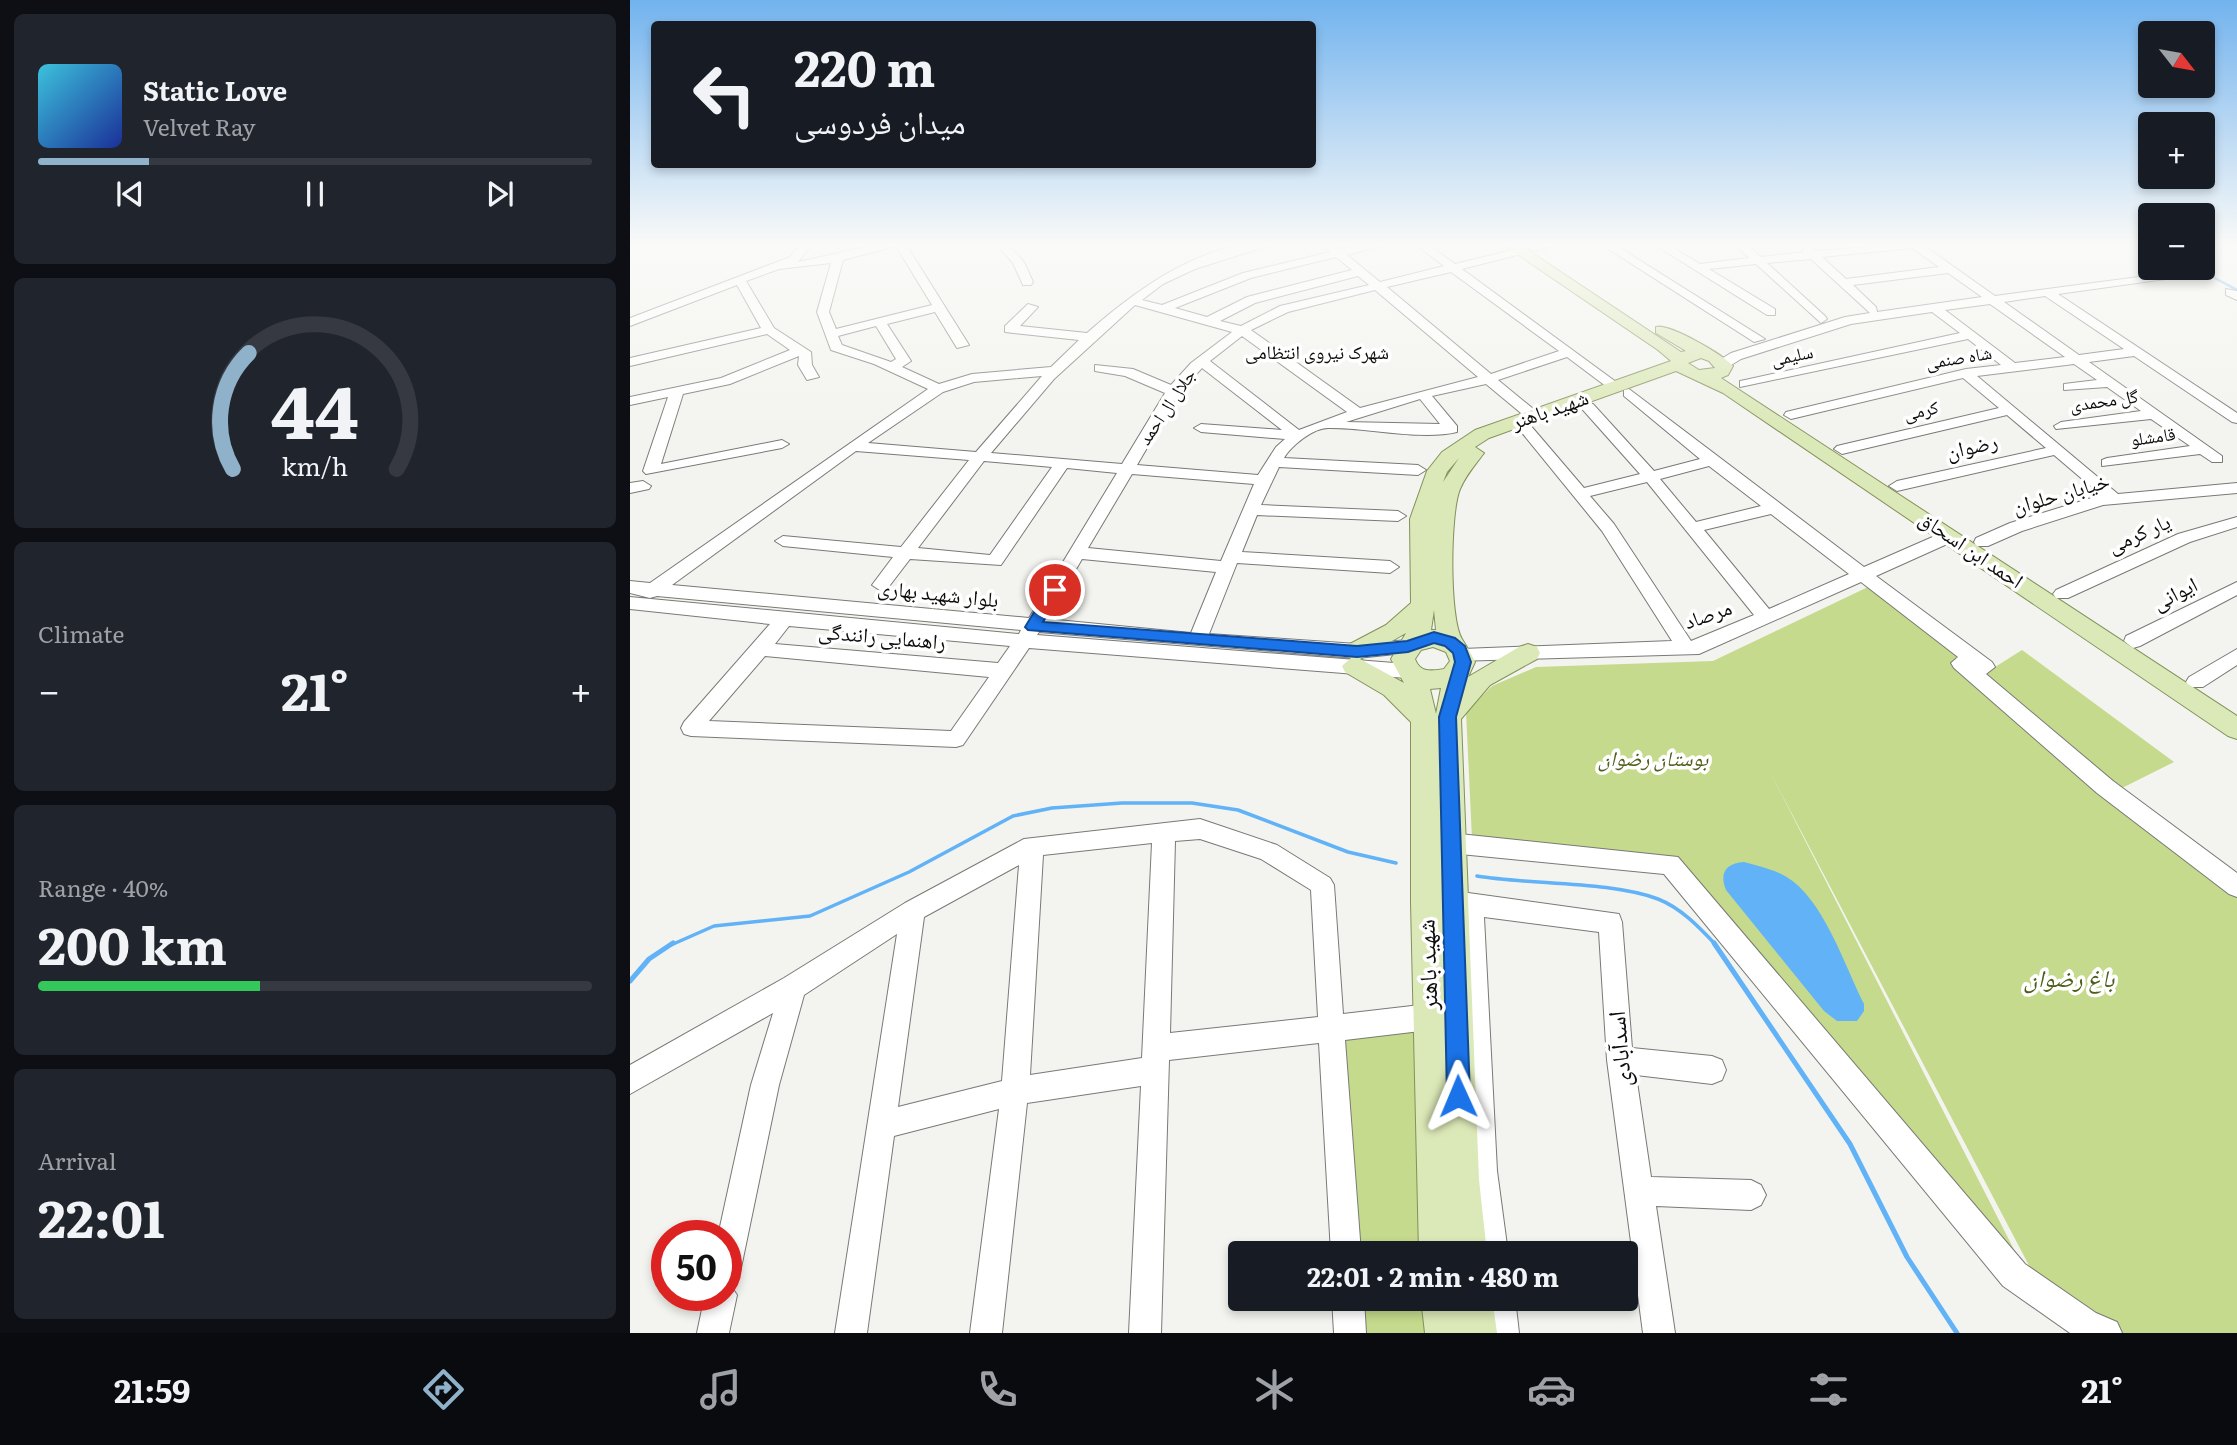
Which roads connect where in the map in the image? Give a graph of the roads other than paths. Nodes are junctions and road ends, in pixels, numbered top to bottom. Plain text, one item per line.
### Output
1 (675, 305) edge
2 (754, 305) edge
3 (824, 305) edge
4 (1128, 305) edge
5 (1150, 305) edge
6 (1174, 305) edge
7 (1241, 305) edge
8 (1301, 305) edge
9 (1398, 305) edge
10 (1505, 305) edge
11 (1606, 305) edge
12 (1622, 305) edge
13 (1706, 305) edge
14 (1761, 305) edge
15 (1806, 305) edge
16 (1867, 305) edge
17 (1907, 305) edge
18 (1961, 305) edge
19 (2000, 305) edge
20 (2067, 305) edge
21 (939, 307) joint
22 (1032, 307) dead end
23 (1166, 309) junction
24 (1936, 309) junction
25 (1872, 310) junction
26 (1771, 312) dead end
27 (1821, 319) junction
28 (1211, 320) junction
29 (630, 322) edge
30 (880, 322) junction
31 (769, 330) junction
32 (1244, 331) junction
33 (831, 334) junction
34 (1970, 335) junction
35 (1089, 337) junction
36 (1759, 338) junction
37 (962, 345) dead end
38 (800, 351) junction
39 (1569, 352) junction
40 (2136, 352) junction
41 (1714, 360) junction
42 (2075, 360) junction
43 (1202, 361) junction
44 (630, 362) edge
45 (891, 367) junction
46 (1100, 368) dead end
47 (1689, 369) junction
48 (2014, 369) junction
49 (1055, 371) junction
50 (1966, 373) junction
51 (812, 377) dead end
52 (1488, 379) junction
53 (2108, 383) junction
54 (1745, 384) junction
55 (2069, 387) dead end
56 (939, 389) junction
57 (1622, 390) junction
58 (1173, 391) junction
59 (676, 393) junction
60 (1423, 394) junction
61 (630, 401) edge
62 (1588, 407) junction
63 (2009, 410) junction
64 (1357, 413) junction
65 (2153, 414) junction
66 (1791, 415) junction
67 (2237, 419) edge
68 (1531, 421) junction
69 (1319, 426) junction
70 (2062, 426) dead end
71 (1201, 428) dead end
72 (1298, 436) junction
73 (782, 444) dead end
74 (853, 446) junction
75 (1842, 449) junction
76 (2203, 449) junction
77 (2057, 450) junction
78 (981, 458) junction
79 (2217, 459) dead end
80 (1712, 461) junction
81 (1273, 462) junction
82 (2107, 463) dead end
83 (1062, 464) junction
84 (1418, 470) dead end
85 (1125, 471) junction
86 (1650, 476) junction
87 (1263, 480) junction
88 (1897, 485) junction
89 (2237, 488) edge
90 (1580, 494) junction
91 (2114, 498) junction
92 (1774, 508) junction
93 (1252, 510) junction
94 (1398, 516) dead end
95 (2237, 522) edge
96 (1691, 528) junction
97 (1950, 536) junction
98 (783, 541) dead end
99 (1982, 542) junction
100 (1077, 553) junction
101 (905, 554) junction
102 (1229, 562) junction
103 (1390, 567) dead end
104 (1864, 575) junction
105 (881, 586) dead end
106 (2237, 587) edge
107 (654, 589) junction
108 (2062, 594) junction
109 (631, 600) edge
110 (1423, 606) junction
111 (1766, 617) junction
112 (785, 619) junction
113 (1028, 634) junction
114 (1197, 640) junction
115 (2133, 641) junction
116 (1413, 644) junction
117 (1686, 648) junction
118 (760, 649) junction
119 (1528, 653) junction
120 (2237, 656) edge
121 (1456, 657) junction
122 (1356, 659) junction
123 (1957, 659) dead end
124 (1985, 667) dead end
125 (1003, 671) junction
126 (1411, 674) junction
127 (2196, 682) junction
128 (2237, 709) edge
129 (1436, 718) junction
130 (2237, 729) edge
131 (1164, 832) junction
132 (1438, 843) junction
133 (1032, 846) junction
134 (2237, 887) edge
135 (1451, 904) junction
136 (913, 911) junction
137 (793, 987) junction
138 (1429, 1017) junction
139 (1332, 1028) junction
140 (1155, 1059) junction
141 (1620, 1060) junction
142 (1712, 1070) dead end
143 (630, 1080) edge
144 (1015, 1091) junction
145 (880, 1126) junction
146 (1636, 1191) junction
147 (1751, 1195) dead end
148 (736, 1220) edge
149 (1345, 1241) edge
150 (1438, 1241) edge
151 (1467, 1241) edge
152 (1492, 1241) edge
153 (718, 1311) edge
154 (1349, 1311) edge
155 (1442, 1311) edge
156 (1474, 1311) edge
157 (1500, 1311) edge
158 (713, 1333) edge
159 (851, 1333) edge
160 (986, 1333) edge
161 (1145, 1333) edge
162 (1350, 1333) edge
163 (1445, 1333) edge
164 (1477, 1333) edge
165 (1503, 1333) edge
166 (1659, 1333) edge
167 (2106, 1333) edge

1 - 29 street
2 - 31 street
3 - 33 street
4 - 35 street
5 - 23 street
6 - 23 street
7 - 28 street
8 - 32 street, جلال ال احمد
9 - 52 street
10 - 39 street
11 - 47 main road, احمد ابن اسحاق
12 - 41 main road, احمد ابن اسحاق
13 - 36 street
14 - 26 street
15 - 27 street
16 - 25 street
17 - 25 street
18 - 24 street
19 - 42 street
20 - 40 street
21 - 30 street
21 - 37 street
22 - 35 street
23 - 28 street
24 - 34 street
24 - 41 street
25 - 27 street
27 - 36 street
28 - 32 street
30 - 33 street
30 - 45 street
31 - 38 street
31 - 44 street
32 - 43 street, جلال ال احمد
32 - 64 street
33 - 45 street
34 - 48 street
34 - 54 street, سلیمی
35 - 49 street
36 - 41 street
38 - 51 street
38 - 59 street
39 - 52 street
39 - 57 street
40 - 42 street, شاه صنمی
40 - 67 street
41 - 47 main road
41 - 47 main road
41 - 54 main road, احمد ابن اسحاق
42 - 48 street, شاه صنمی
42 - 53 street
43 - 58 street, جلال ال احمد
43 - 72 street
45 - 56 street
46 - 58 street
47 - 57 main road, شهید باهنر
47 - 97 main road, احمد ابن اسحاق
48 - 50 street, شاه صنمی
49 - 56 street
49 - 78 street
50 - 63 street
50 - 66 street, شاه صنمی
52 - 60 street
52 - 68 street
53 - 55 street
53 - 65 street
54 - 66 main road, احمد ابن اسحاق
56 - 74 street
57 - 62 main road, شهید باهنر
57 - 68 main road, شهید باهنر
57 - 80 street
58 - 85 street, جلال ال احمد
59 - 61 street
59 - 73 street
60 - 64 street
60 - 69 street
62 - 68 main road, شهید باهنر
62 - 86 street
63 - 75 street, کرمی
63 - 77 street
64 - 69 street
65 - 70 street, گل محمدی
65 - 76 street
66 - 75 main road, احمد ابن اسحاق
68 - 90 street
68 - 110 main road, شهید باهنر
68 - 121 main road, شهید باهنر
69 - 72 street
71 - 72 street
72 - 81 street
74 - 78 street
74 - 107 street
75 - 88 main road, احمد ابن اسحاق
76 - 79 street
76 - 82 street, قامشلو
77 - 88 street, رضوان
77 - 91 street
78 - 83 street
78 - 101 street
80 - 86 street
80 - 92 street
81 - 84 street
81 - 87 street
83 - 85 street
83 - 101 street
85 - 87 street
85 - 100 street, جلال ال احمد
86 - 90 street
86 - 96 street
87 - 93 street
88 - 99 main road, احمد ابن اسحاق
89 - 91 street, خیابان حلوان
90 - 117 street
91 - 99 street, خیابان حلوان
92 - 96 street
92 - 104 street
93 - 94 street
93 - 102 street
95 - 108 street, یار کرمی
96 - 111 street
97 - 104 street, مرصاد
97 - 130 main road, احمد ابن اسحاق
98 - 101 street
99 - 108 main road, احمد ابن اسحاق
100 - 102 street
100 - 113 street, جلال ال احمد
101 - 105 street
102 - 103 street
102 - 114 street
104 - 111 street, مرصاد
104 - 124 street
106 - 115 street, ایوانی
107 - 109 street, بلوار شهید بهاری
107 - 113 street, بلوار شهید بهاری
108 - 115 main road, احمد ابن اسحاق
109 - 112 street, بلوار شهید بهاری
110 - 116 main road, شهید باهنر
110 - 122 main road
111 - 117 street, مرصاد
112 - 113 street, بلوار شهید بهاری
112 - 118 street
113 - 114 street, بلوار شهید بهاری
113 - 122 street, بلوار شهید بهاری
113 - 125 street
114 - 122 street, بلوار شهید بهاری
115 - 127 main road, احمد ابن اسحاق
116 - 121 main road
116 - 122 street, بلوار شهید بهاری
116 - 126 main road
117 - 119 street, مرصاد
118 - 125 street, راهنمایی رانندگی
118 - 125 street
119 - 121 street, مرصاد
119 - 129 main road
120 - 127 street
121 - 126 main road
121 - 129 main road, شهید باهنر
122 - 126 street, بلوار شهید بهاری
122 - 129 main road
123 - 134 street
126 - 129 main road, شهید باهنر
127 - 128 main road, احمد ابن اسحاق
129 - 132 main road, شهید باهنر
131 - 133 street
131 - 139 street
131 - 140 street
132 - 135 main road, شهید باهنر
132 - 167 street
133 - 136 street
133 - 144 street
135 - 138 main road, شهید باهنر
135 - 141 street, اسدآبادی
135 - 151 main road, شهید باهنر
135 - 152 street
136 - 137 street
136 - 145 street
137 - 143 street
137 - 148 street
138 - 139 street
138 - 150 main road, شهید باهنر
139 - 140 street
139 - 149 street
140 - 144 street
140 - 161 street
141 - 142 street
141 - 146 street, اسدآبادی
144 - 145 street
144 - 160 street
145 - 159 street
146 - 147 street
146 - 166 street, اسدآبادی
153 - 158 street
154 - 162 street
155 - 163 main road
156 - 164 main road
157 - 165 street

